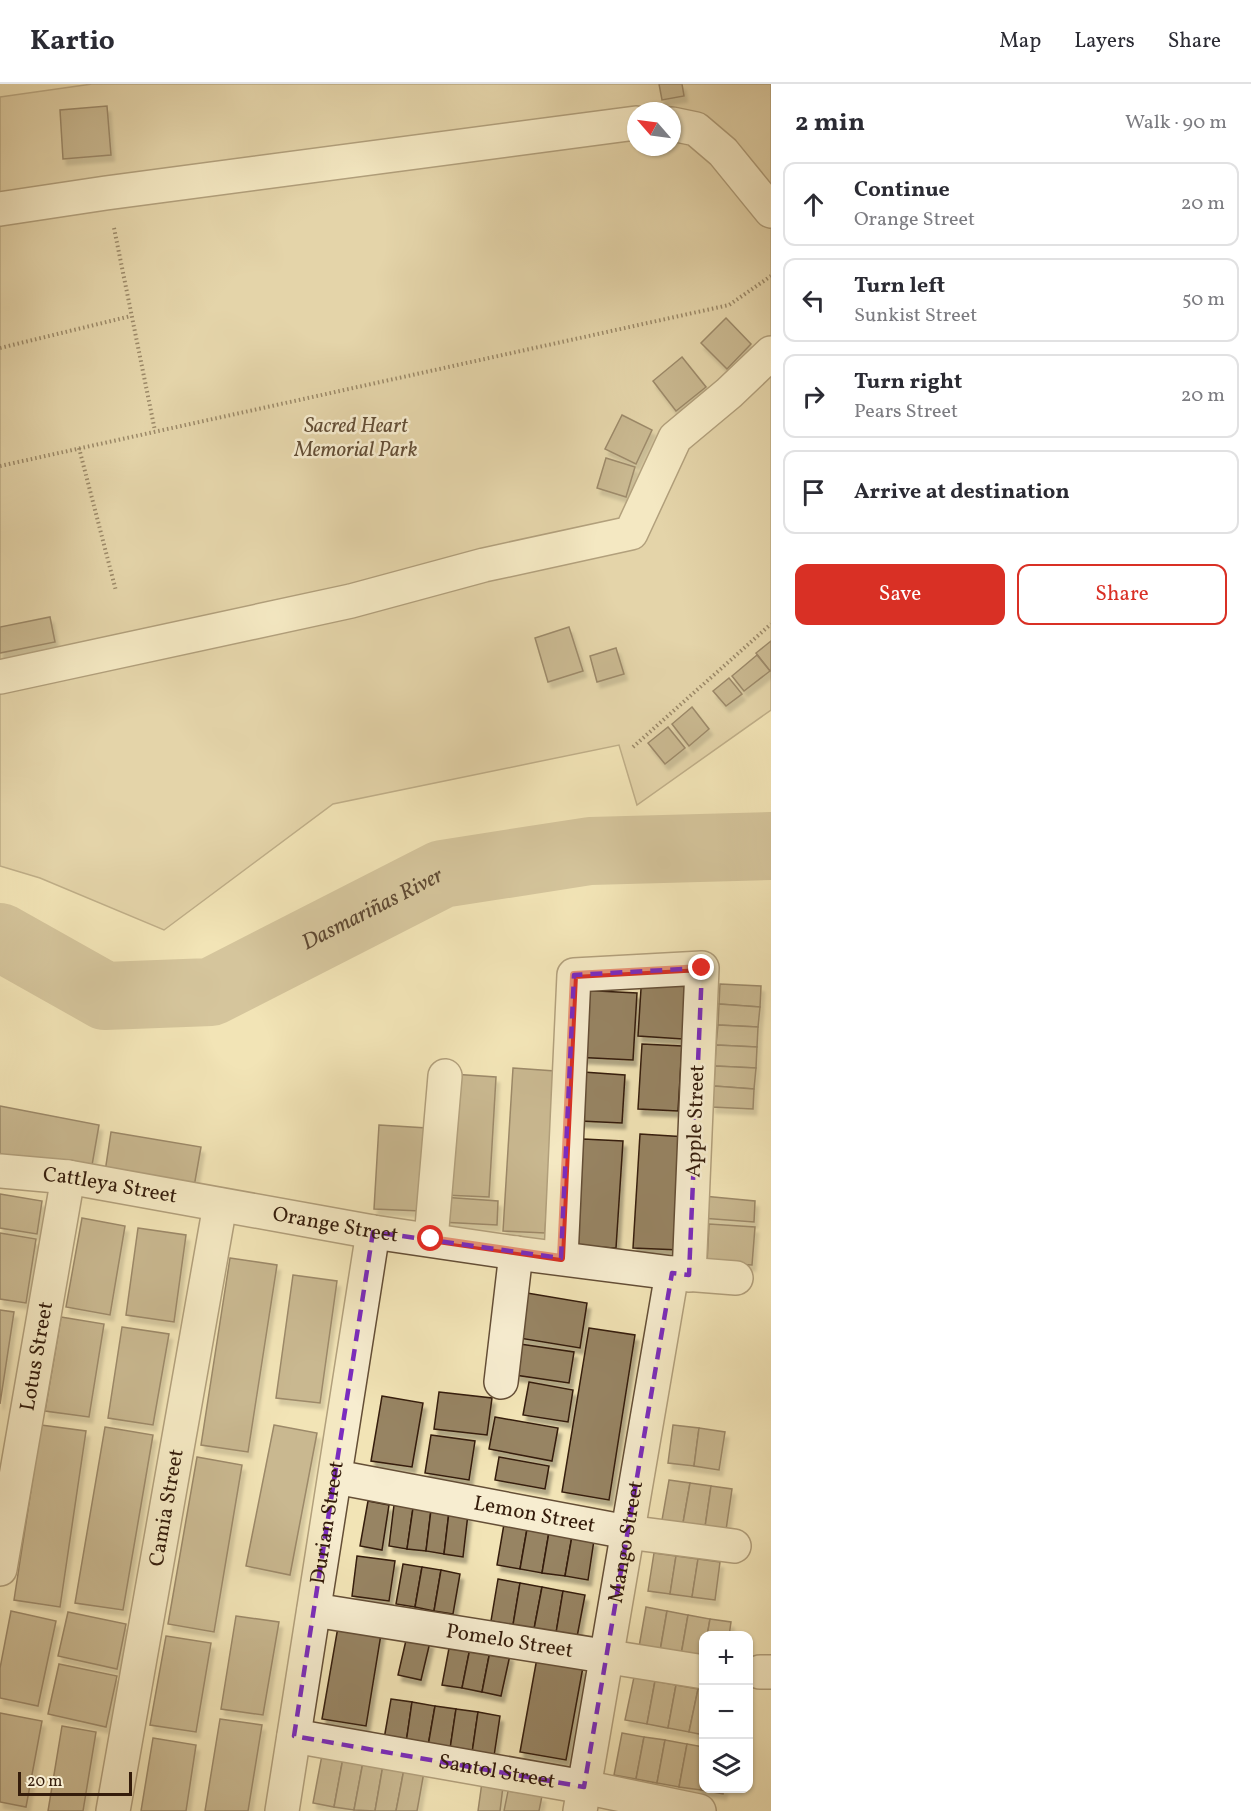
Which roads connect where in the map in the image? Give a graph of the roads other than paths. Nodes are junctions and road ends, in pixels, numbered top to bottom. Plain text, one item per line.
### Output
1 (627, 124) edge
2 (681, 126) edge
3 (0, 209) edge
4 (771, 211) edge
5 (771, 353) edge
6 (0, 677) edge
7 (445, 1076) dead end
8 (0, 1171) edge
9 (68, 1178) junction
10 (220, 1204) junction
11 (373, 1232) junction
12 (431, 1239) junction
13 (516, 1253) junction
14 (561, 1258) junction
15 (680, 1274) junction
16 (736, 1278) dead end
17 (501, 1382) dead end
18 (336, 1477) junction
19 (627, 1532) junction
20 (734, 1546) dead end
21 (0, 1569) edge
22 (314, 1610) junction
23 (606, 1655) junction
24 (699, 1671) edge
25 (294, 1736) junction
26 (582, 1799) edge
27 (113, 1811) edge
28 (282, 1811) edge
29 (699, 1811) edge

1 - 3 street
2 - 4 street
5 - 6 street
7 - 12 street
8 - 9 street, Cattleya Street
9 - 10 street, Cattleya Street
9 - 21 street, Lotus Street
10 - 11 street, Orange Street
10 - 27 street, Camia Street
11 - 12 street, Orange Street
11 - 18 street, Durian Street
12 - 13 street, Orange Street
13 - 14 street, Orange Street
13 - 17 street
14 - 15 street, Orange Street
14 - 15 street, Apple Street
15 - 16 street, Orange Street
15 - 19 street, Mango Street
18 - 19 street, Lemon Street
18 - 22 street, Durian Street
19 - 20 street, Lemon Street
19 - 23 street, Mango Street
22 - 23 street, Pomelo Street
22 - 25 street, Durian Street
23 - 24 street, Pomelo Street
23 - 26 street, Mango Street
25 - 26 street, Santol Street
25 - 28 street, Durian Street
26 - 29 street, Santol Street

